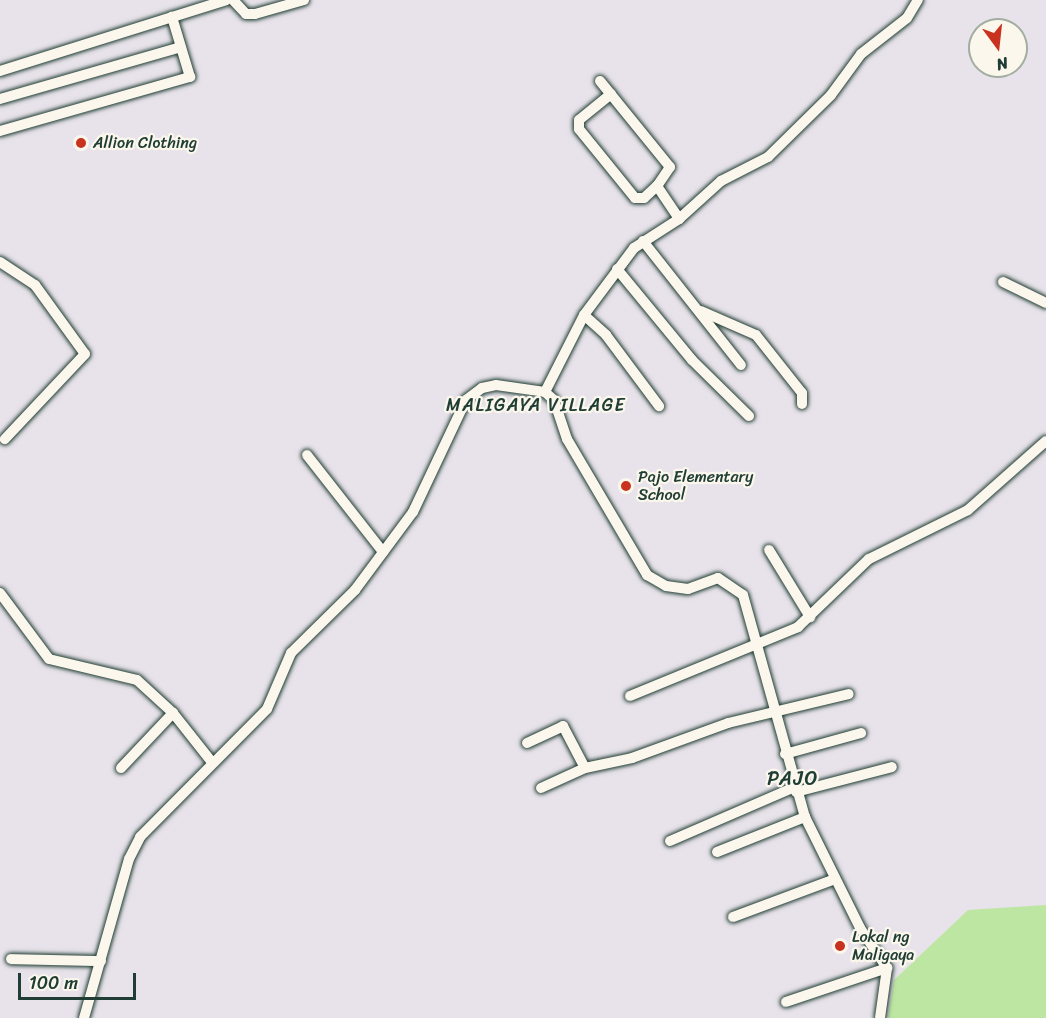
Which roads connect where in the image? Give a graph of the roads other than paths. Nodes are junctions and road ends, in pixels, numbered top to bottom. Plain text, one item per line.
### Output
1 (226, 0) edge
2 (233, 0) edge
3 (304, 0) edge
4 (918, 0) edge
5 (172, 17) junction
6 (181, 47) junction
7 (0, 71) edge
8 (600, 81) dead end
9 (611, 94) junction
10 (0, 99) edge
11 (0, 131) edge
12 (657, 186) junction
13 (679, 219) junction
14 (644, 241) junction
15 (0, 262) edge
16 (616, 269) junction
17 (1003, 282) dead end
18 (1046, 303) edge
19 (701, 311) junction
20 (584, 315) junction
21 (741, 365) dead end
22 (545, 392) junction
23 (802, 404) dead end
24 (659, 406) dead end
25 (749, 416) dead end
26 (6, 439) dead end
27 (1046, 441) edge
28 (307, 455) dead end
29 (769, 550) dead end
30 (383, 552) junction
31 (0, 593) edge
32 (810, 617) junction
33 (758, 647) junction
34 (849, 694) dead end
35 (630, 696) dead end
36 (173, 712) junction
37 (774, 712) junction
38 (861, 733) dead end
39 (527, 743) dead end
40 (785, 754) junction
41 (211, 761) junction
42 (892, 767) dead end
43 (121, 768) dead end
44 (585, 768) junction
45 (541, 788) dead end
46 (796, 790) junction
47 (805, 817) junction
48 (670, 841) dead end
49 (717, 852) dead end
50 (835, 879) junction
51 (733, 917) dead end
52 (11, 959) dead end
53 (101, 962) junction
54 (887, 968) junction
55 (786, 1002) dead end
56 (84, 1018) edge
57 (880, 1018) edge

1 - 5 street
2 - 3 street
4 - 13 street
5 - 6 street
5 - 7 street
6 - 10 street
6 - 11 street
8 - 9 street
9 - 12 street
9 - 12 street
12 - 13 street
13 - 14 street
14 - 16 street
14 - 19 street
15 - 26 street
16 - 20 street
16 - 25 street
17 - 18 street
19 - 21 street
19 - 23 street
20 - 22 street
20 - 24 street
22 - 30 street
22 - 33 street
27 - 32 street
28 - 30 street
29 - 32 street
30 - 41 street
31 - 36 street
32 - 33 street
33 - 35 street
33 - 37 street
34 - 37 street
36 - 41 street
36 - 43 street
37 - 40 street
37 - 44 street
38 - 40 street
39 - 44 street
40 - 46 street
41 - 53 street
42 - 46 street
44 - 45 street
46 - 47 street
46 - 48 street
47 - 49 street
47 - 50 street
50 - 51 street
50 - 54 street
52 - 53 street
53 - 56 street
54 - 55 street
54 - 57 street

